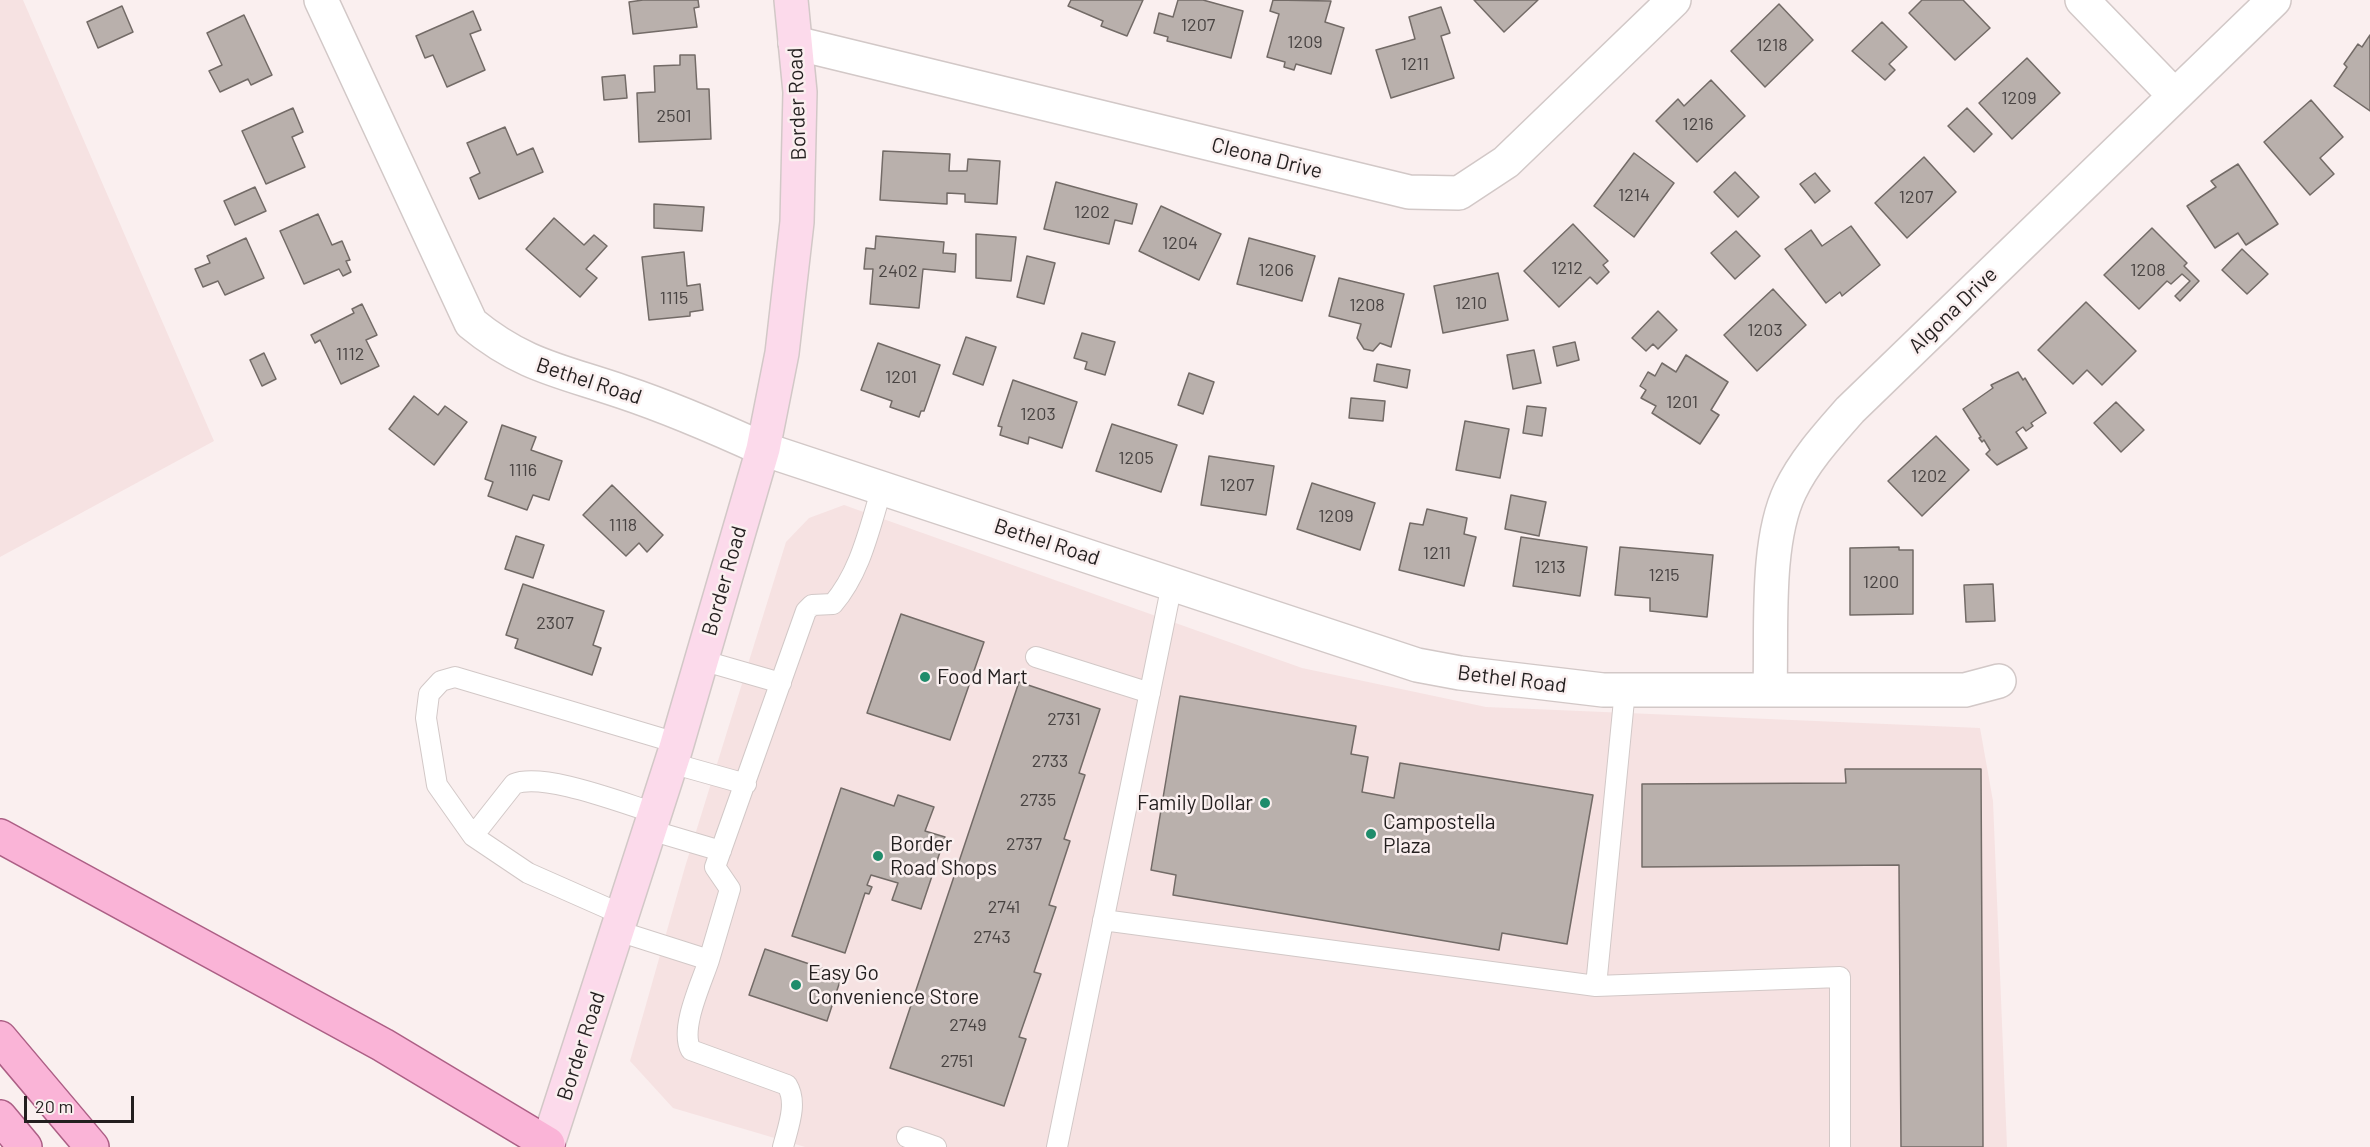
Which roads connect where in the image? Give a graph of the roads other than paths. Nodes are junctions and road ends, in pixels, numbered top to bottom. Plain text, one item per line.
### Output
1 (321, 0) edge
2 (791, 0) edge
3 (1674, 0) edge
4 (2082, 0) edge
5 (2274, 0) edge
6 (795, 43) junction
7 (2174, 95) junction
8 (763, 448) junction
9 (882, 488) junction
10 (1172, 584) junction
11 (1036, 657) dead end
12 (701, 660) junction
13 (1999, 681) dead end
14 (781, 683) junction
15 (1625, 690) junction
16 (1770, 690) junction
17 (1150, 693) junction
18 (674, 753) junction
19 (746, 784) junction
20 (652, 821) junction
21 (0, 836) edge
22 (473, 836) junction
23 (721, 851) junction
24 (1103, 920) junction
25 (621, 923) junction
26 (709, 960) junction
27 (1596, 986) junction
28 (8, 1047) edge
29 (0, 1117) edge
30 (907, 1137) dead end
31 (546, 1146) edge
32 (25, 1147) edge
33 (92, 1147) edge
34 (783, 1147) edge
35 (936, 1147) edge
36 (1057, 1147) edge
37 (1840, 1147) edge

1 - 8 street, Bethel Road
2 - 6 street, Border Road
3 - 6 street, Cleona Drive
4 - 7 street
5 - 7 street, Algona Drive
6 - 8 street, Border Road
7 - 16 street, Algona Drive
8 - 9 street, Bethel Road
8 - 12 street, Border Road
9 - 10 street, Bethel Road
9 - 14 lane
10 - 15 street, Bethel Road
10 - 17 lane
11 - 17 lane
12 - 14 lane
12 - 18 street, Border Road
13 - 16 street, Bethel Road
14 - 19 lane
15 - 16 street, Bethel Road
15 - 27 lane
17 - 24 lane
18 - 19 lane
18 - 20 street, Border Road
18 - 22 lane
19 - 23 lane
20 - 22 lane
20 - 23 lane
20 - 25 street, Border Road
21 - 31 main road
22 - 25 lane
23 - 26 lane
24 - 27 lane
24 - 36 lane
25 - 26 lane
25 - 31 street, Border Road
26 - 34 lane
27 - 37 lane
28 - 33 main road
29 - 32 main road
30 - 35 lane

